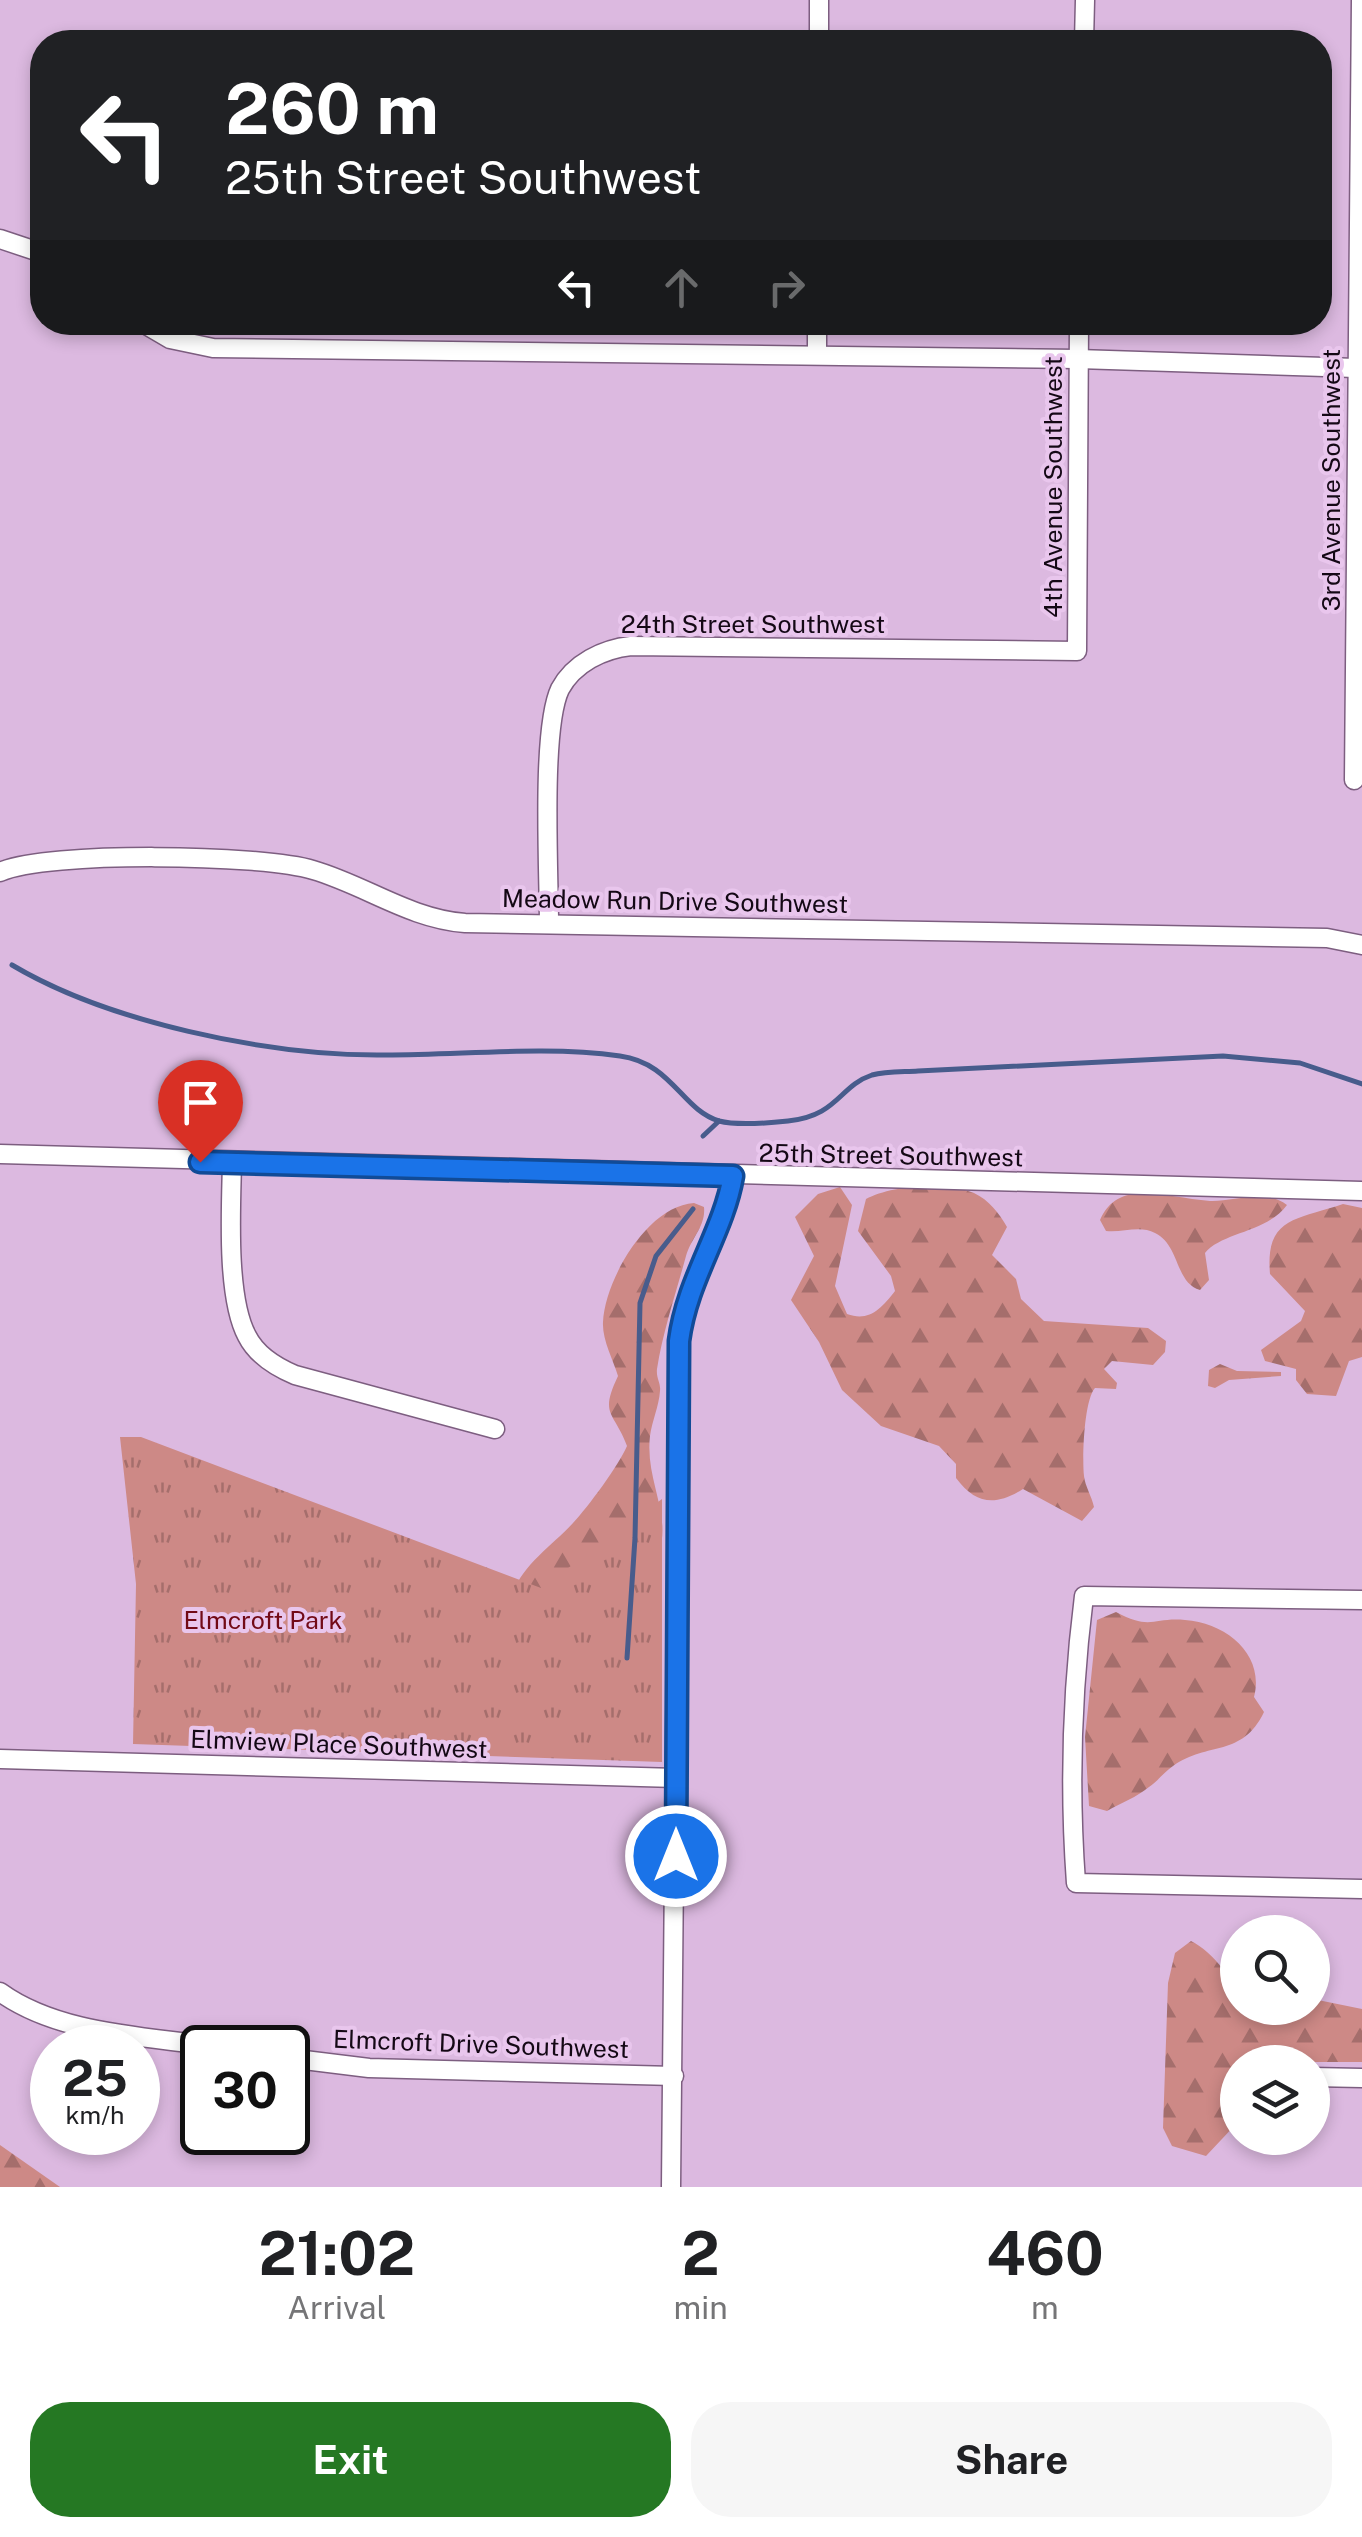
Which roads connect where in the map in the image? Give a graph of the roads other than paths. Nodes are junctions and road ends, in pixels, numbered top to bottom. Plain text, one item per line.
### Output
1 (819, 0) edge
2 (1086, 0) edge
3 (1361, 0) edge
4 (819, 30) edge
5 (1085, 30) edge
6 (0, 239) edge
7 (30, 250) edge
8 (165, 335) edge
9 (817, 335) edge
10 (1079, 335) edge
11 (817, 355) junction
12 (1078, 359) junction
13 (1356, 368) junction
14 (1077, 651) joint
15 (1354, 780) dead end
16 (0, 872) edge
17 (549, 924) junction
18 (1362, 945) edge
19 (0, 1154) edge
20 (232, 1163) junction
21 (733, 1176) junction
22 (1362, 1190) edge
23 (495, 1429) dead end
24 (1362, 1600) edge
25 (0, 1759) edge
26 (676, 1778) junction
27 (1362, 1889) edge
28 (0, 1992) edge
29 (180, 2041) edge
30 (310, 2061) edge
31 (674, 2076) junction
32 (1330, 2077) edge
33 (1362, 2078) edge
34 (671, 2187) edge

1 - 4 street
2 - 5 street
3 - 13 street, 3rd Avenue Southwest
6 - 7 street
8 - 11 street
9 - 11 street
10 - 12 street, 4th Avenue Southwest
11 - 12 street
12 - 13 street
12 - 14 street, 4th Avenue Southwest
13 - 15 street, 3rd Avenue Southwest
14 - 17 street, 24th Street Southwest
16 - 17 street, Meadow Run Drive Southwest
17 - 18 street, Meadow Run Drive Southwest
19 - 20 street, 25th Street Southwest
20 - 21 street, 25th Street Southwest
20 - 23 street
21 - 22 street, 25th Street Southwest
21 - 26 street
24 - 27 street
25 - 26 street, Elmview Place Southwest
26 - 31 street
28 - 29 street
30 - 31 street, Elmcroft Drive Southwest
31 - 34 street
32 - 33 street

